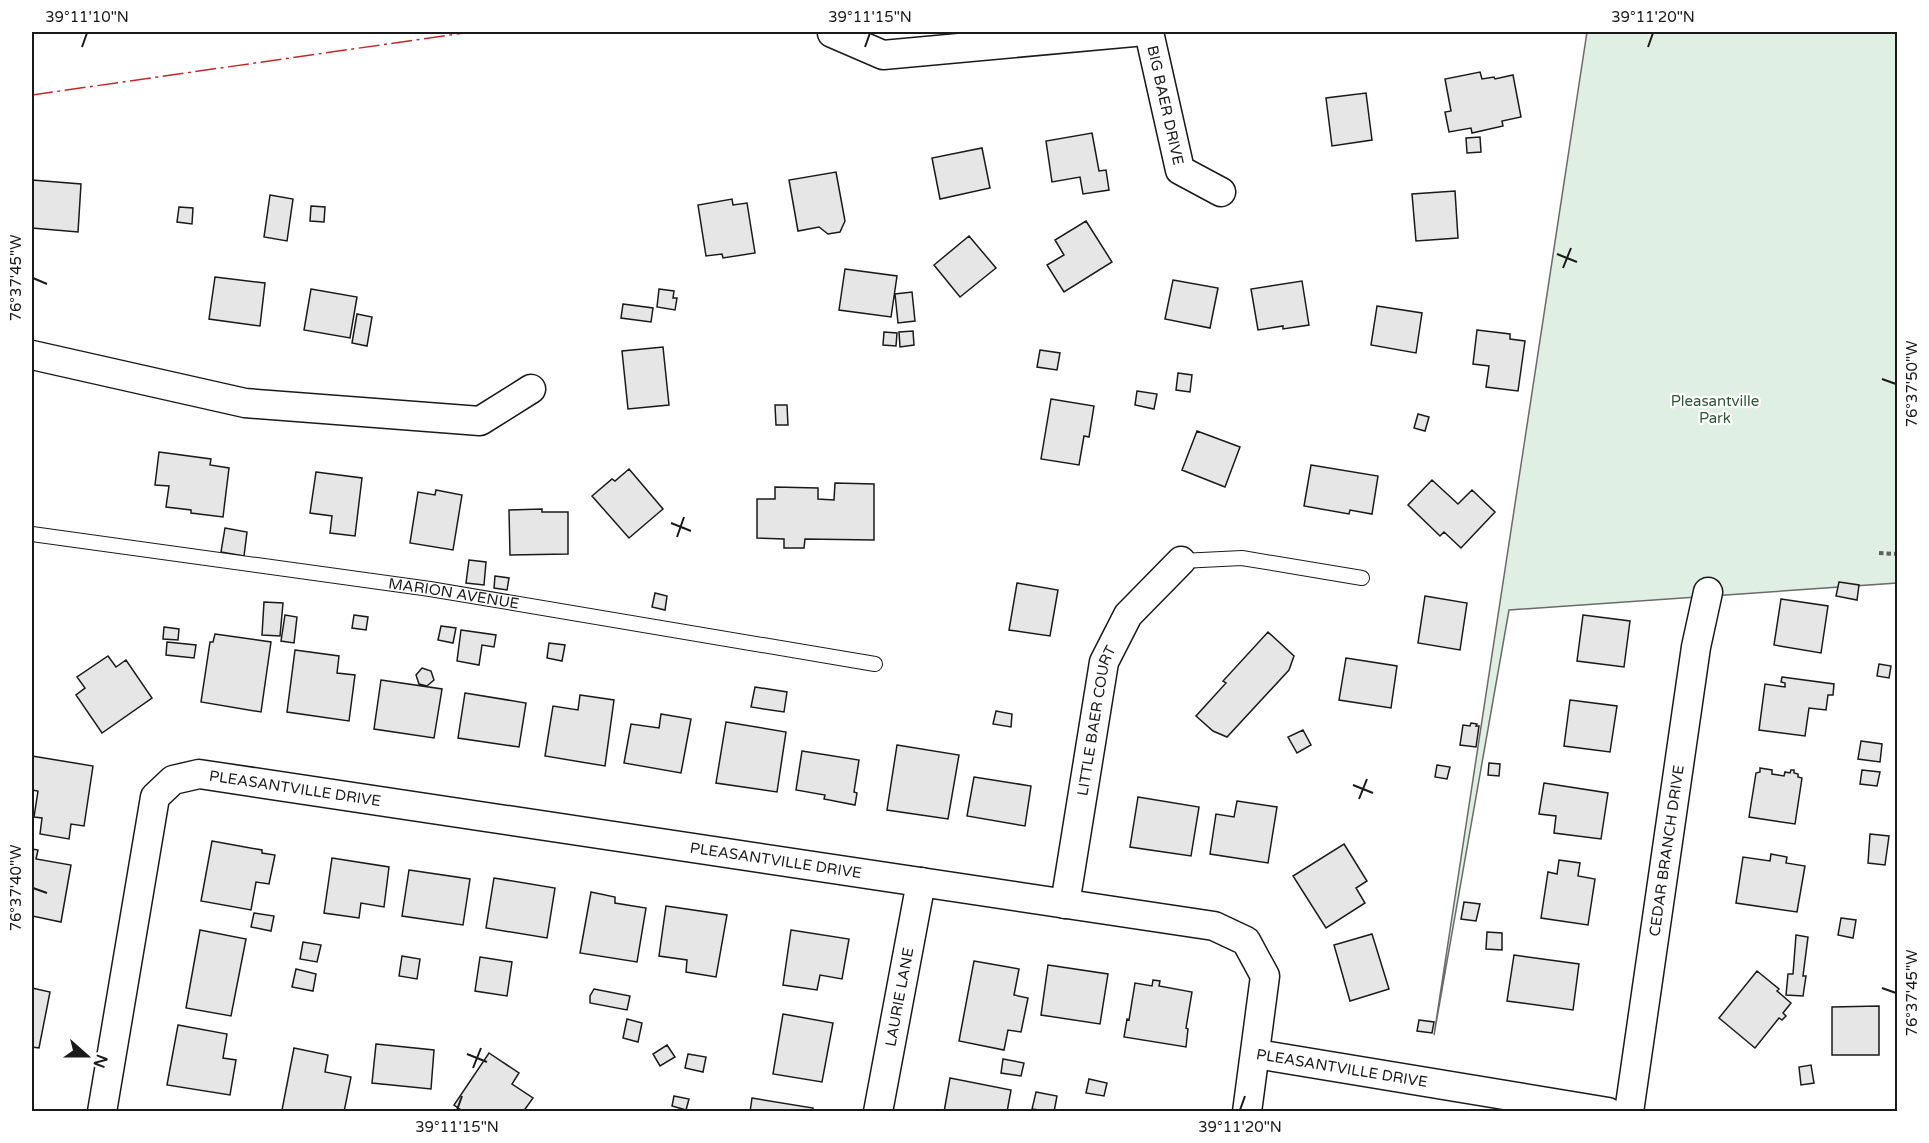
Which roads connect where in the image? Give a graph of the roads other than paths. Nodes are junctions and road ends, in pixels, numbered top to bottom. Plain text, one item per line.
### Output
1 (1134, 32) edge
2 (1149, 32) edge
3 (832, 33) edge
4 (1221, 192) dead end
5 (32, 355) edge
6 (531, 389) dead end
7 (32, 534) edge
8 (1181, 561) joint
9 (1362, 578) dead end
10 (1708, 592) dead end
11 (875, 664) dead end
12 (921, 882) junction
13 (1065, 904) junction
14 (1256, 1054) junction
15 (102, 1112) edge
16 (878, 1112) edge
17 (1247, 1112) edge
18 (1608, 1112) edge
19 (1629, 1112) edge

1 - 3 street
2 - 4 street, BIG BAER DRIVE
5 - 6 street
7 - 11 lane, MARION AVENUE
8 - 9 lane
8 - 13 street, LITTLE BAER COURT
10 - 19 street, CEDAR BRANCH DRIVE
12 - 13 street, PLEASANTVILLE DRIVE
12 - 15 street, PLEASANTVILLE DRIVE
12 - 16 street, LAURIE LANE
13 - 14 street, PLEASANTVILLE DRIVE
14 - 17 street
14 - 18 street, PLEASANTVILLE DRIVE

